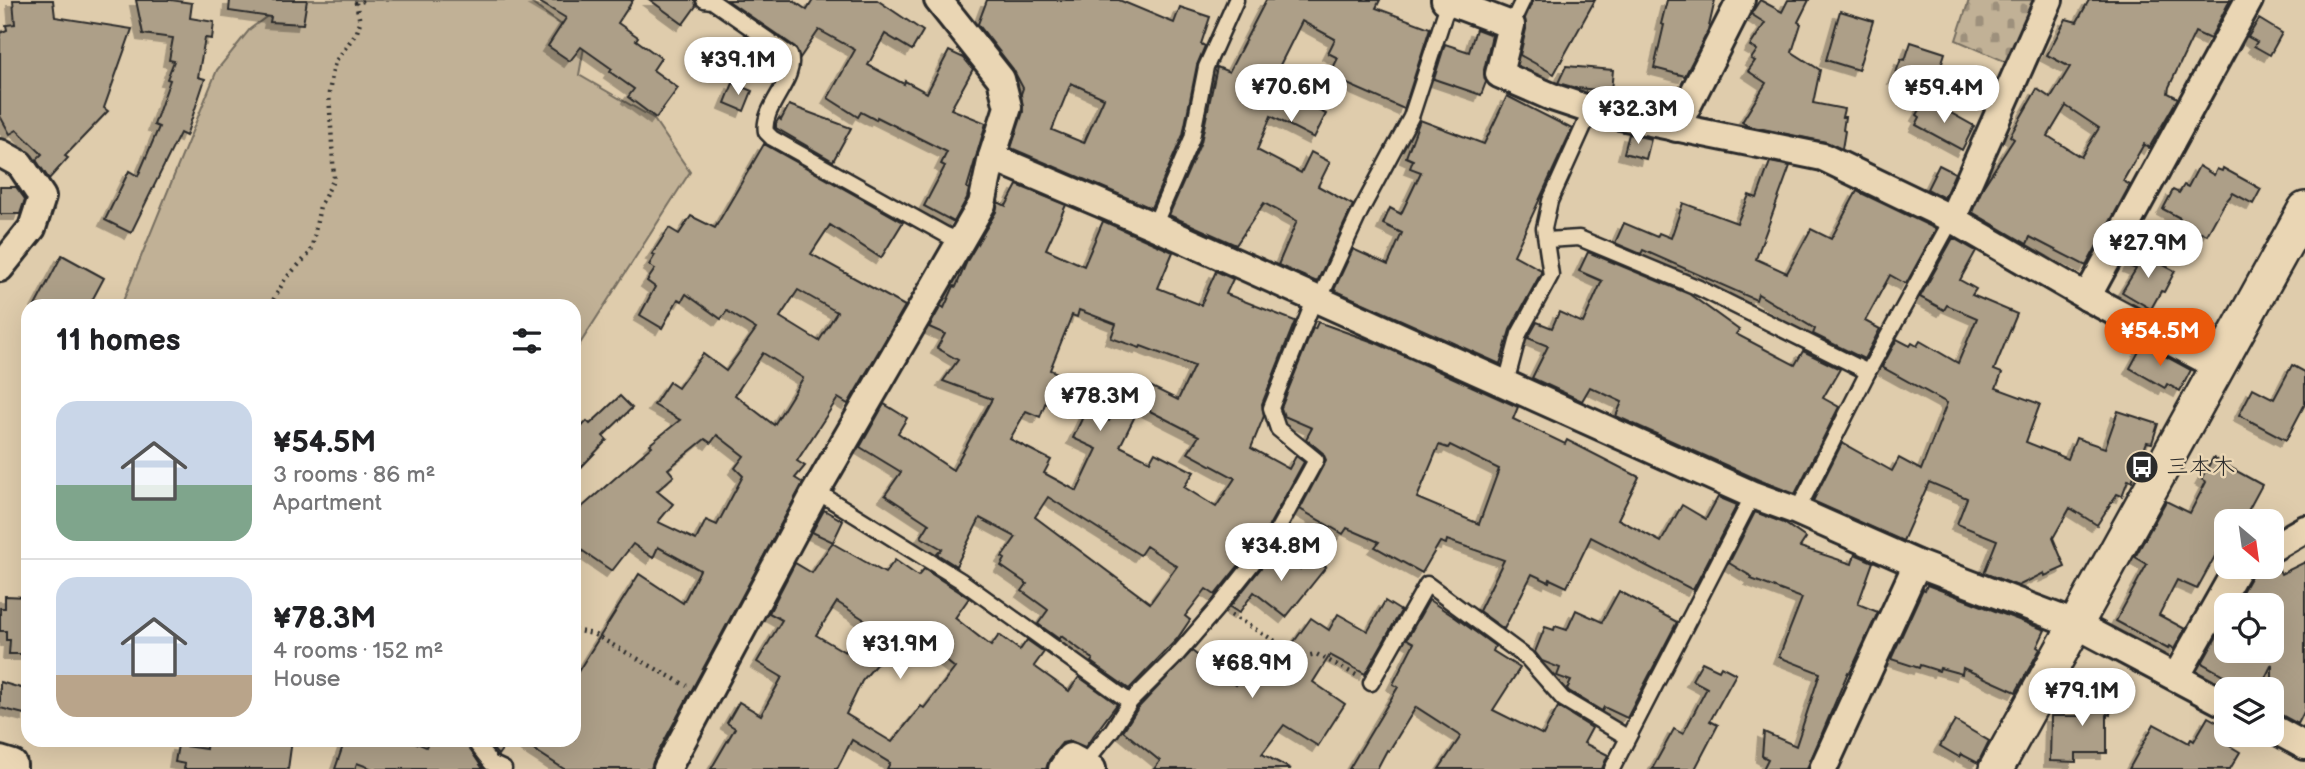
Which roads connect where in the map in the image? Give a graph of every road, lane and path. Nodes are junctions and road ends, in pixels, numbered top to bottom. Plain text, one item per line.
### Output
1 (368, 0) edge
2 (704, 0) edge
3 (938, 0) edge
4 (1237, 0) edge
5 (1523, 0) edge
6 (1741, 0) edge
7 (2049, 0) edge
8 (2249, 0) edge
9 (1447, 1) edge
10 (1511, 25) junction
11 (1591, 110) junction
12 (1676, 128) junction
13 (0, 153) edge
14 (992, 157) junction
15 (2305, 209) edge
16 (1952, 219) junction
17 (1154, 226) junction
18 (1547, 240) junction
19 (961, 241) junction
20 (0, 268) edge
21 (2087, 297) junction
22 (275, 299) edge
23 (1317, 299) junction
24 (2218, 367) junction
25 (1868, 372) junction
26 (1506, 383) junction
27 (816, 491) junction
28 (1753, 495) junction
29 (1797, 511) junction
30 (2303, 535) edge
31 (2284, 543) edge
32 (1917, 564) junction
33 (2231, 579) edge
34 (1219, 607) junction
35 (2075, 624) junction
36 (581, 631) edge
37 (2176, 677) junction
38 (1371, 683) joint
39 (706, 697) junction
40 (2214, 698) edge
41 (1130, 702) junction
42 (2284, 735) edge
43 (1627, 737) junction
44 (2305, 746) edge
45 (478, 747) edge
46 (0, 760) edge
47 (1079, 767) edge
48 (13, 769) edge
49 (504, 769) edge
50 (667, 769) edge
51 (1612, 769) edge
52 (1823, 769) edge
53 (1996, 769) edge

1 - 22 path
2 - 19 lane
3 - 14 street
4 - 17 lane
5 - 10 lane
6 - 12 street
7 - 16 street
8 - 21 street
9 - 10 street
9 - 23 lane
10 - 11 street
11 - 12 street
11 - 18 lane
12 - 16 street
13 - 20 street
14 - 17 street
14 - 19 street
15 - 24 street
16 - 21 street
16 - 25 lane
17 - 23 street
18 - 25 lane
18 - 26 lane
19 - 27 street
21 - 24 street
23 - 26 street
23 - 34 lane
24 - 35 street
25 - 29 lane
26 - 28 street
27 - 39 street
27 - 41 lane
28 - 29 street
28 - 43 lane
29 - 32 street
30 - 31 street
32 - 35 street
32 - 52 street
33 - 37 street
34 - 38 path
34 - 41 lane
35 - 37 street
35 - 53 street
36 - 39 path
37 - 40 street
38 - 43 lane
39 - 50 street
41 - 47 lane
42 - 44 street
43 - 51 lane
45 - 49 lane
46 - 48 street

